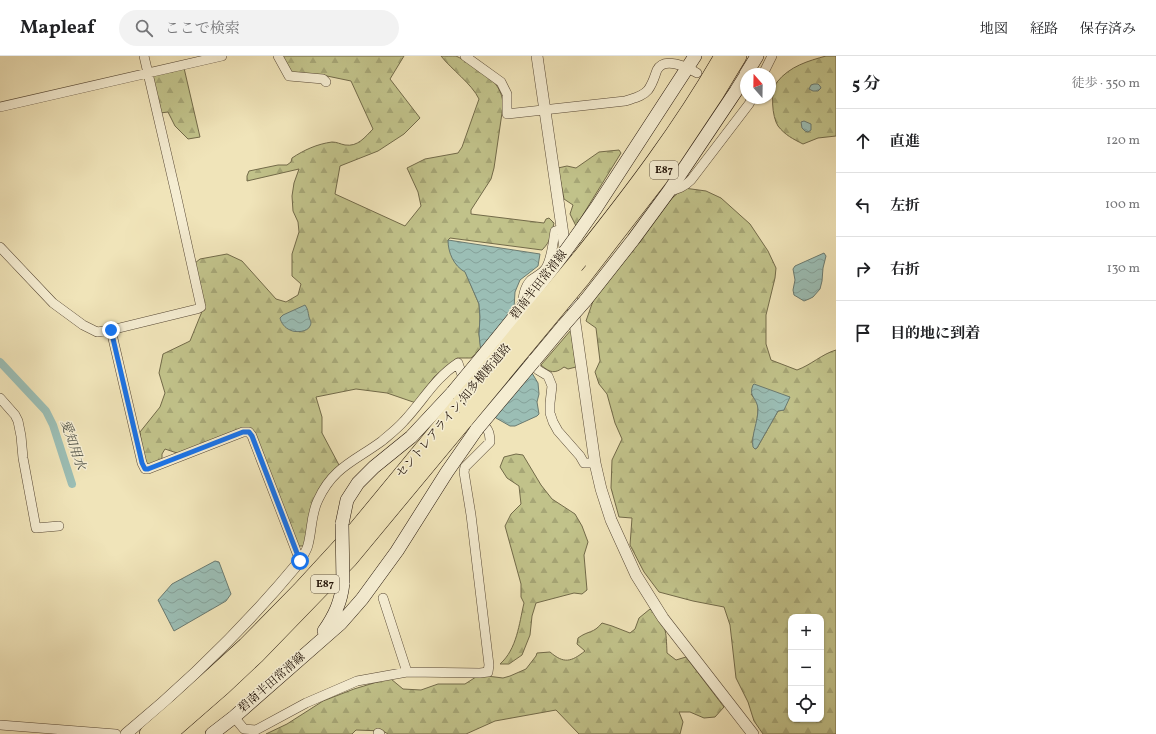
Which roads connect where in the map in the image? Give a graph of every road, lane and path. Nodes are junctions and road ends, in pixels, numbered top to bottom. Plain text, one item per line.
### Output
1 (144, 56) edge
2 (222, 56) edge
3 (278, 56) edge
4 (466, 56) edge
5 (538, 56) edge
6 (695, 56) edge
7 (723, 56) edge
8 (738, 56) edge
9 (757, 56) edge
10 (772, 56) edge
11 (750, 68) edge
12 (767, 68) edge
13 (692, 70) junction
14 (147, 73) junction
15 (326, 82) dead end
16 (740, 84) edge
17 (748, 104) edge
18 (0, 107) edge
19 (545, 110) junction
20 (669, 191) junction
21 (562, 229) junction
22 (0, 247) edge
23 (111, 330) junction
24 (0, 398) edge
25 (464, 411) junction
26 (595, 464) junction
27 (59, 526) dead end
28 (300, 561) junction
29 (344, 583) junction
30 (372, 586) junction
31 (383, 598) dead end
32 (313, 647) junction
33 (407, 672) junction
34 (234, 717) junction
35 (0, 725) edge
36 (116, 734) edge
37 (126, 734) edge
38 (148, 734) edge
39 (168, 734) edge
40 (212, 734) edge
41 (753, 734) edge

1 - 14 street
2 - 14 street
3 - 15 street
4 - 19 street
5 - 19 street
6 - 13 main road, 碧南半田常滑線
7 - 25 highway, セントレアライン;知多横断道路 / E87, bridge
8 - 25 highway, セントレアライン;知多横断道路 / E87, bridge
9 - 11 main road, 碧南半田常滑線
10 - 12 street
13 - 19 street
13 - 25 main road, 碧南半田常滑線, bridge
14 - 18 street
14 - 23 street
16 - 20 main road, 碧南半田常滑線
17 - 20 street
19 - 21 street
20 - 25 main road, 碧南半田常滑線, bridge
21 - 26 street
21 - 26 street
22 - 23 street
23 - 28 street
24 - 27 street
25 - 29 main road, 碧南半田常滑線, bridge
25 - 30 main road, 碧南半田常滑線
25 - 38 highway, セントレアライン;知多横断道路 / E87
25 - 39 highway, セントレアライン;知多横断道路 / E87
26 - 41 street
28 - 33 street
28 - 37 street
29 - 30 main road
29 - 32 main road, 碧南半田常滑線
30 - 32 main road, 碧南半田常滑線
31 - 33 street
32 - 34 main road, 碧南半田常滑線
33 - 34 street
34 - 40 main road, 碧南半田常滑線
35 - 36 street

